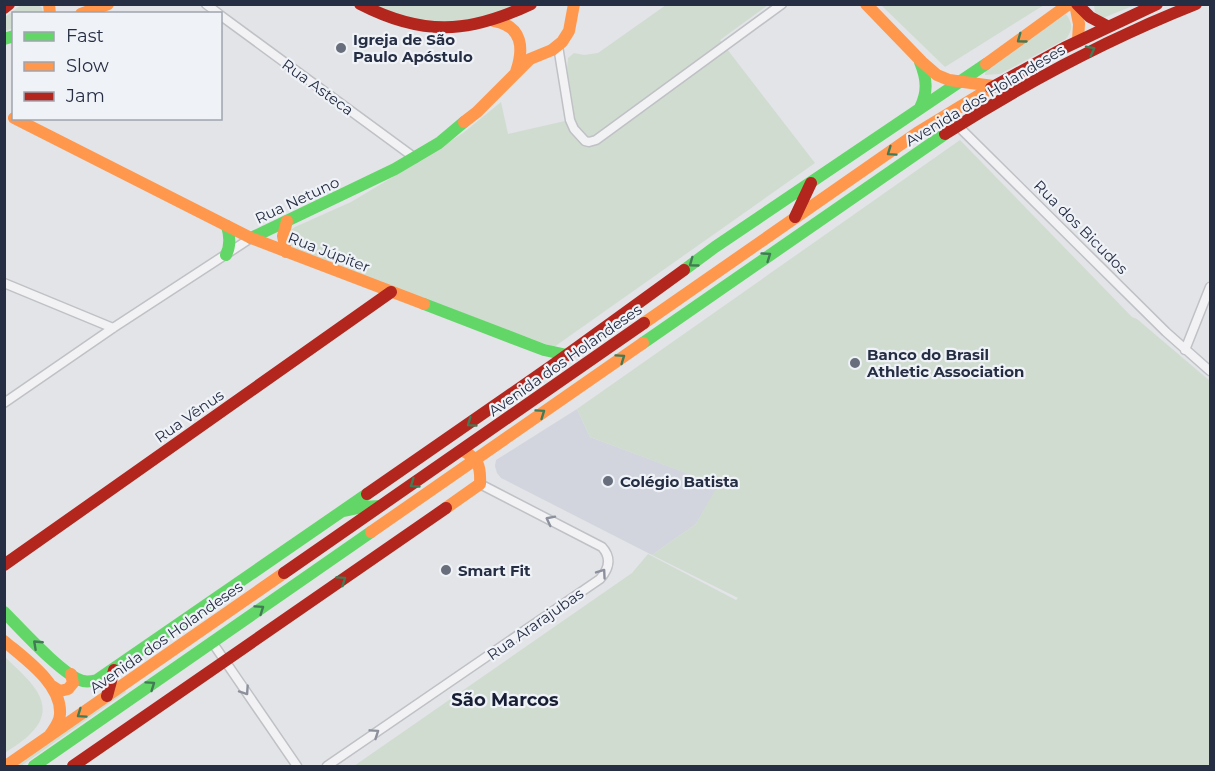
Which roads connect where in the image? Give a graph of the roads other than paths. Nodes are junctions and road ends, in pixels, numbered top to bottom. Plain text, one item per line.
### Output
1 (108, 4) edge
2 (360, 4) edge
3 (531, 4) edge
4 (574, 4) edge
5 (782, 4) edge
6 (866, 4) edge
7 (1069, 4) edge
8 (1076, 4) edge
9 (1157, 4) edge
10 (1196, 4) edge
11 (86, 12) edge
12 (222, 15) edge
13 (494, 21) junction
14 (1107, 26) junction
15 (517, 36) junction
16 (1078, 40) junction
17 (558, 46) junction
18 (544, 52) junction
19 (915, 54) junction
20 (516, 74) junction
21 (961, 81) junction
22 (993, 86) junction
23 (917, 112) junction
24 (18, 120) edge
25 (957, 126) junction
26 (415, 158) junction
27 (811, 183) junction
28 (794, 219) junction
29 (287, 220) junction
30 (227, 226) junction
31 (250, 238) junction
32 (286, 252) junction
33 (225, 255) junction
34 (4, 282) edge
35 (1210, 287) edge
36 (391, 292) junction
37 (89, 318) junction
38 (113, 328) junction
39 (96, 340) junction
40 (544, 350) junction
41 (1185, 350) junction
42 (567, 356) junction
43 (553, 365) junction
44 (1210, 371) edge
45 (559, 383) junction
46 (573, 391) junction
47 (4, 403) edge
48 (462, 450) junction
49 (476, 459) junction
50 (480, 484) junction
51 (382, 506) junction
52 (344, 511) junction
53 (4, 565) edge
54 (4, 612) edge
55 (4, 641) edge
56 (212, 642) junction
57 (225, 661) junction
58 (114, 670) junction
59 (71, 674) junction
60 (52, 686) junction
61 (107, 696) junction
62 (49, 736) junction
63 (6, 766) edge
64 (34, 766) edge
65 (73, 766) edge
66 (297, 766) edge
67 (327, 766) edge

1 - 11 main road
2 - 13 main road
3 - 13 main road
4 - 17 main road
5 - 17 street
6 - 19 main road
7 -> 21 main road, Avenida dos Holandeses
8 - 14 main road
8 - 16 main road
9 - 14 main road, Avenida dos Holandeses
25 -> 10 main road, Avenida dos Holandeses
12 - 26 street, Rua Asteca
13 - 15 main road
14 - 16 main road, Avenida dos Holandeses
15 - 18 main road
15 - 20 main road
16 - 22 main road, Avenida dos Holandeses
17 - 18 main road, Rua Netuno
18 - 20 main road, Rua Netuno
19 - 21 main road
19 - 23 main road
20 - 26 main road, Rua Netuno
21 - 22 main road
21 - 23 main road, Avenida dos Holandeses
22 -> 28 main road, Avenida dos Holandeses
23 - 27 main road, Avenida dos Holandeses
24 - 30 main road, Rua Júpiter
25 - 41 street, Rua dos Bicudos
46 -> 25 main road, Avenida dos Holandeses
26 - 29 main road, Rua Netuno
27 - 28 main road
27 -> 42 main road, Avenida dos Holandeses
28 - 45 main road, Avenida dos Holandeses
29 - 31 main road, Rua Netuno
29 - 32 main road
30 - 31 main road, Rua Júpiter
30 - 33 main road
31 - 32 main road, Rua Júpiter
31 - 33 street, Rua Netuno
32 - 36 main road, Rua Júpiter
33 - 38 street, Rua Netuno
34 - 37 street
35 - 41 street
36 - 40 main road, Rua Júpiter
36 - 53 main road, Rua Vênus
37 - 38 street
37 - 39 street
38 - 39 street, Rua Netuno
39 - 47 street, Rua Netuno
40 - 42 main road, Rua Júpiter
40 - 43 main road
41 - 44 street, Rua dos Bicudos
42 - 43 main road, Avenida dos Holandeses
43 - 45 main road
43 -> 52 main road, Avenida dos Holandeses
45 - 46 main road
45 - 48 main road, Avenida dos Holandeses
49 -> 46 main road, Avenida dos Holandeses
48 - 49 main road
48 -> 51 main road, Avenida dos Holandeses
49 - 50 main road
56 -> 49 main road, Avenida dos Holandeses
57 -> 50 main road
67 -> 50 street, Rua Ararajubas
51 - 52 main road
51 - 61 main road, Avenida dos Holandeses
52 - 58 main road, Avenida dos Holandeses
59 -> 54 main road
55 - 60 main road
56 - 57 street
64 -> 56 main road, Avenida dos Holandeses
57 - 65 main road
57 -> 66 street
58 - 59 main road, Avenida dos Holandeses
58 - 61 main road
59 - 60 main road
60 - 62 main road
61 -> 62 main road, Avenida dos Holandeses
62 - 63 main road, Avenida dos Holandeses

